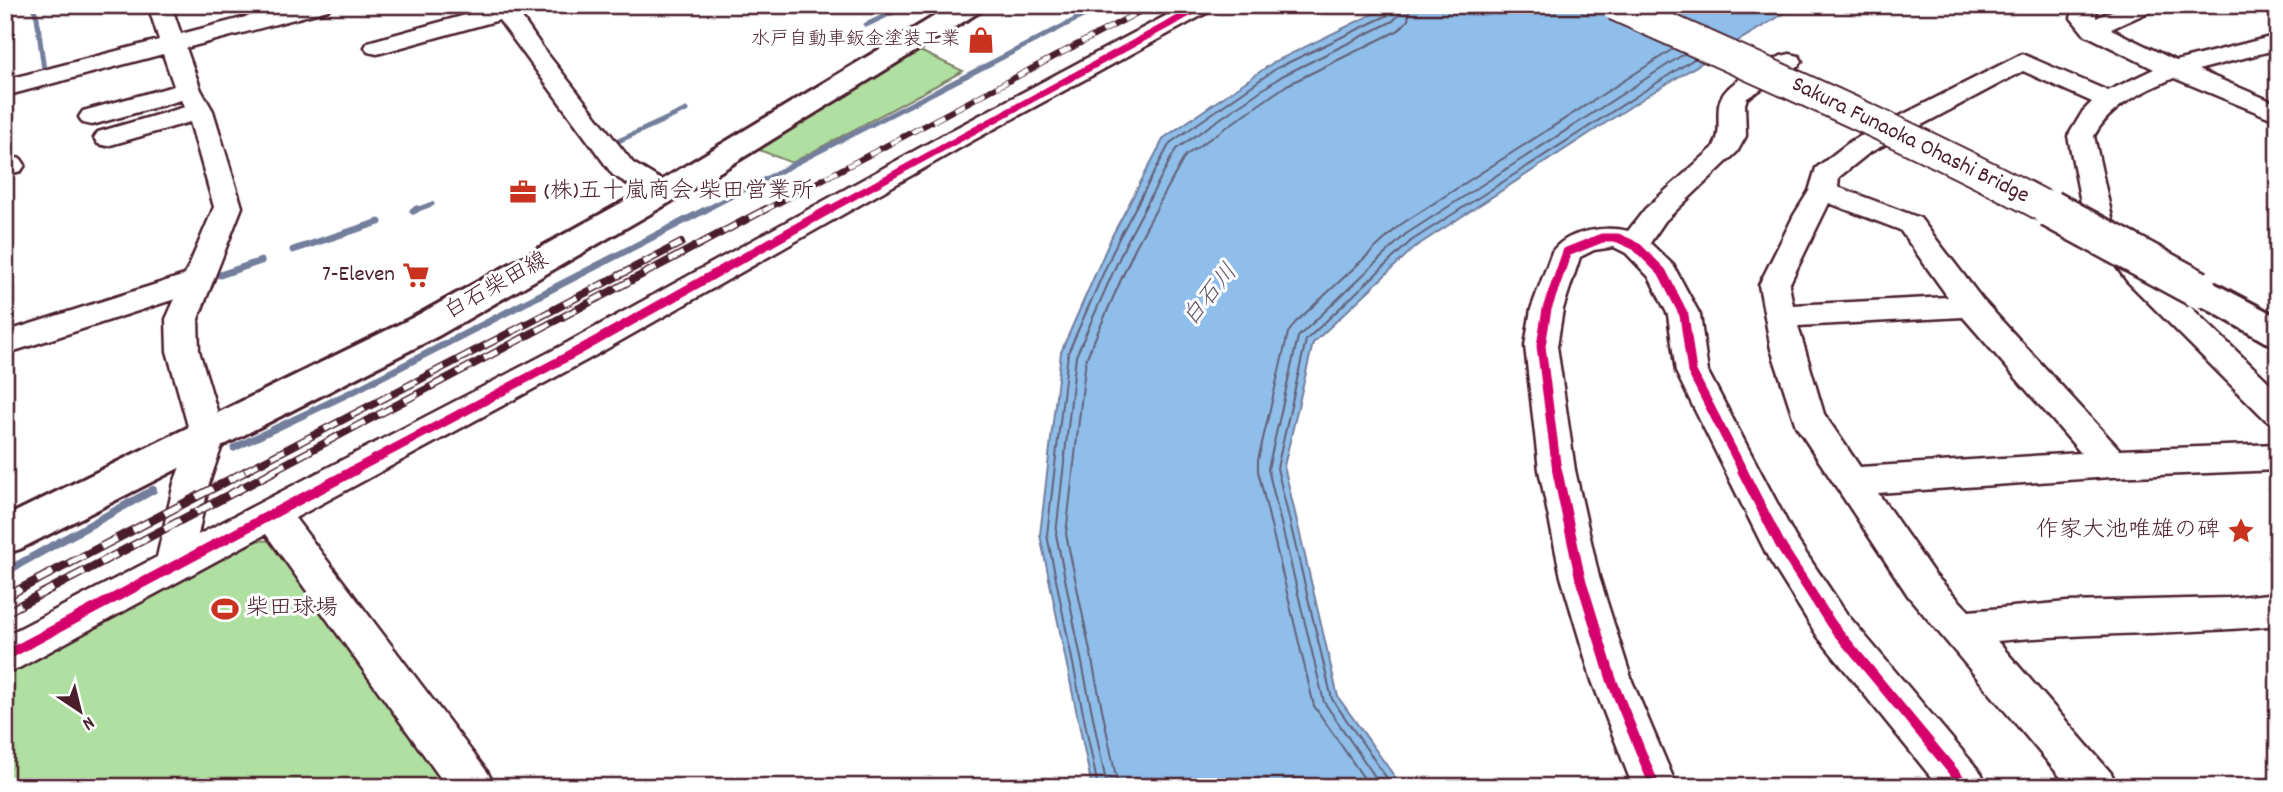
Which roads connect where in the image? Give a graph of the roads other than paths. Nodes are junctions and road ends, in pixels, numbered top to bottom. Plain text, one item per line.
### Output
1 (159, 5) edge
2 (320, 5) edge
3 (972, 5) edge
4 (1204, 5) edge
5 (1615, 5) edge
6 (2145, 5) edge
7 (506, 13) edge
8 (2091, 17) edge
9 (2278, 42) edge
10 (174, 44) junction
11 (377, 47) dead end
12 (404, 52) dead end
13 (1790, 61) dead end
14 (2172, 68) junction
15 (5, 88) edge
16 (194, 101) junction
17 (2110, 101) junction
18 (2278, 113) edge
19 (99, 127) dead end
20 (1824, 191) junction
21 (663, 193) junction
22 (1633, 245) junction
23 (198, 281) junction
24 (1971, 306) junction
25 (1782, 316) junction
26 (2278, 333) edge
27 (5, 343) edge
28 (2278, 411) edge
29 (208, 437) junction
30 (2278, 457) edge
31 (2111, 464) junction
32 (1849, 481) junction
33 (271, 513) junction
34 (5, 537) edge
35 (174, 564) junction
36 (2278, 609) edge
37 (1961, 628) junction
38 (5, 656) edge
39 (473, 787) edge
40 (1655, 787) edge
41 (1966, 787) edge
42 (2096, 787) edge

1 - 10 street
2 - 10 street
3 - 21 main road, 白石柴田線
4 - 33 street
5 - 26 main road, Sakura Funaoka Ohashi Bridge, bridge
6 - 8 street
7 - 11 street
7 - 12 street
7 - 21 street
8 - 14 street
9 - 14 street
10 - 15 street
10 - 16 street
13 - 22 street
14 - 17 street
14 - 18 street
16 - 19 street
16 - 23 street
17 - 20 street
17 - 28 street
20 - 24 street
20 - 25 street
21 - 29 main road, 白石柴田線
22 - 40 street
22 - 41 street
23 - 27 street
23 - 29 street
24 - 25 street
24 - 31 street
25 - 32 street
29 - 34 main road, 白石柴田線
29 - 35 street
30 - 31 street
31 - 32 street
32 - 37 street
33 - 35 street
33 - 39 street
35 - 38 street
36 - 37 street
37 - 42 street

